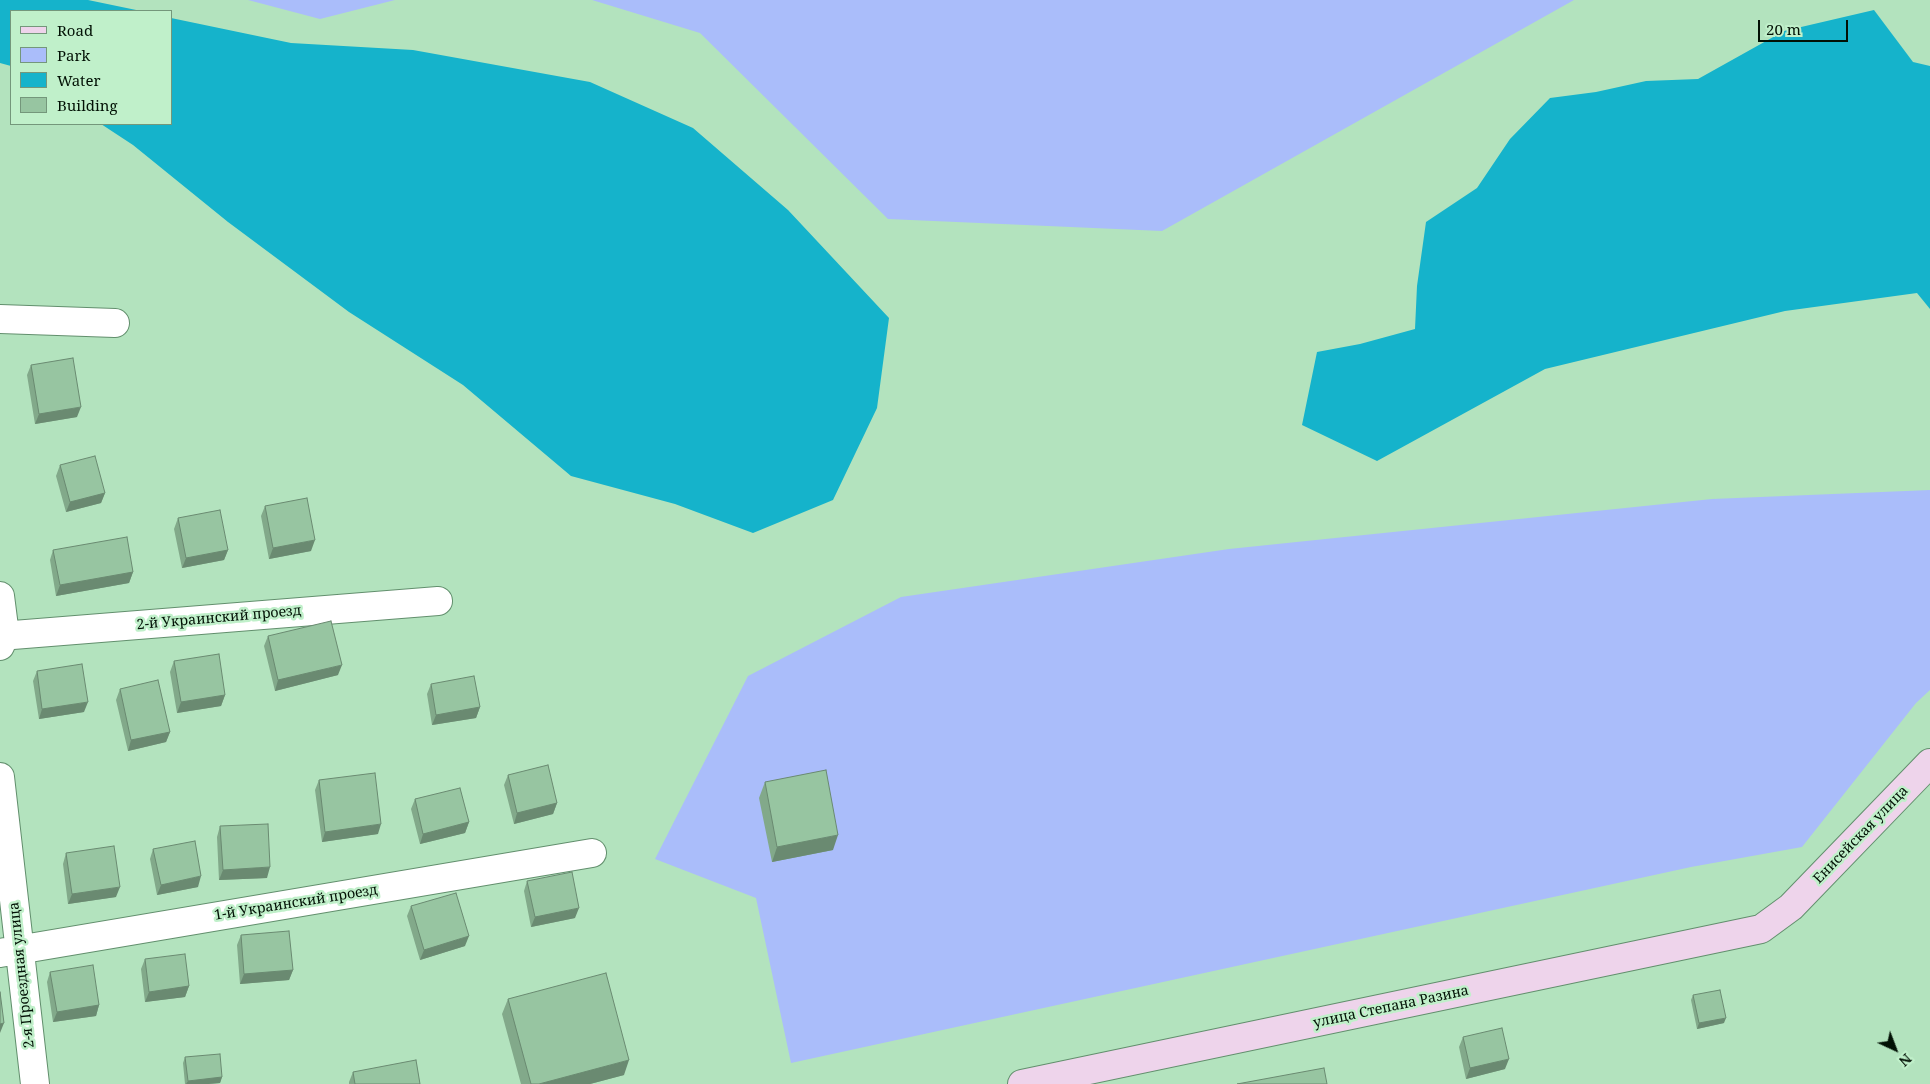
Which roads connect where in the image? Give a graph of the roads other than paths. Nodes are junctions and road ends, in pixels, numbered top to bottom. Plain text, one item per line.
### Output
1 (0, 319) edge
2 (114, 323) dead end
3 (0, 596) edge
4 (438, 601) dead end
5 (2, 639) edge
6 (1930, 763) edge
7 (0, 777) edge
8 (592, 853) dead end
9 (1761, 929) joint
10 (10, 951) edge
11 (35, 1084) edge
12 (1022, 1084) edge

1 - 2 street
3 - 5 street
4 - 5 street, 2-й Украинский проезд
6 - 9 street, Енисейская улица
7 - 10 street, 2-я Проездная улица
8 - 10 street, 1-й Украинский проезд
9 - 12 street, улица Степана Разина
10 - 11 street, 2-я Проездная улица

